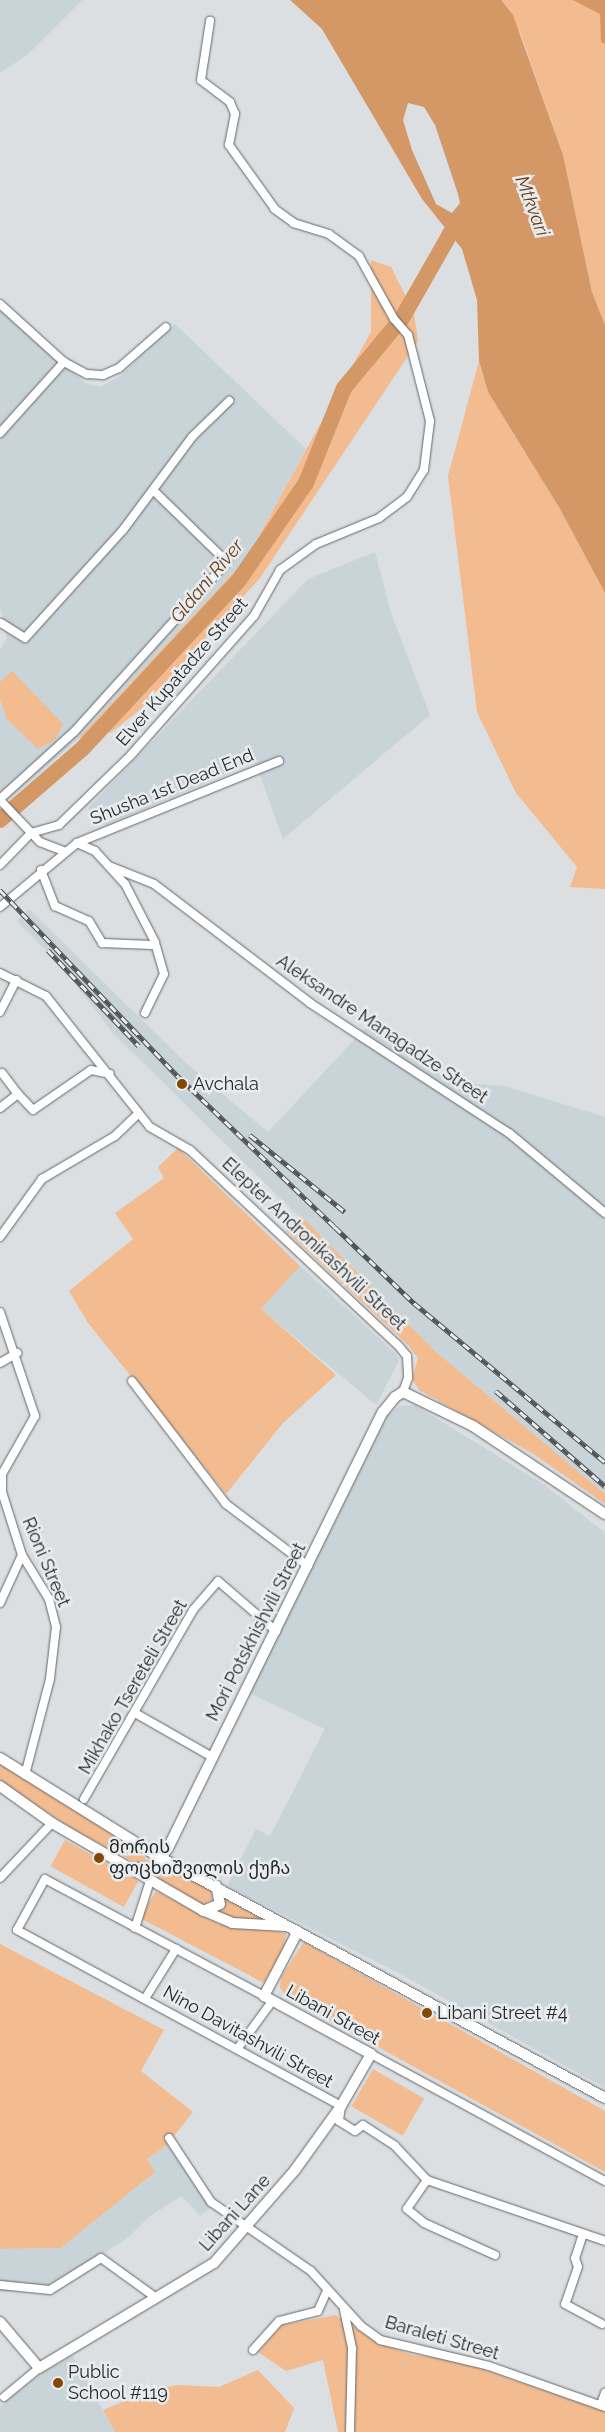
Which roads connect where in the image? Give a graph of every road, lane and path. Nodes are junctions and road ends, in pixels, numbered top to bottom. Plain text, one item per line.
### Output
1 (210, 21) dead end
2 (0, 304) edge
3 (166, 327) dead end
4 (64, 362) junction
5 (229, 401) dead end
6 (0, 433) edge
7 (154, 491) junction
8 (0, 623) edge
9 (279, 761) dead end
10 (2, 801) edge
11 (28, 831) junction
12 (77, 842) junction
13 (62, 851) junction
14 (0, 865) edge
15 (109, 866) junction
16 (41, 870) junction
17 (0, 907) edge
18 (155, 942) junction
19 (0, 972) edge
20 (16, 980) junction
21 (0, 1012) edge
22 (145, 1013) dead end
23 (2, 1073) dead end
24 (110, 1074) junction
25 (18, 1094) junction
26 (0, 1108) edge
27 (138, 1114) junction
28 (605, 1213) edge
29 (0, 1238) edge
30 (0, 1312) edge
31 (17, 1353) junction
32 (0, 1363) edge
33 (132, 1381) dead end
34 (403, 1392) junction
35 (1, 1475) edge
36 (605, 1514) edge
37 (22, 1555) junction
38 (308, 1566) junction
39 (0, 1603) edge
40 (276, 1631) junction
41 (135, 1713) junction
42 (212, 1757) junction
43 (0, 1758) edge
44 (25, 1776) junction
45 (0, 1786) edge
46 (84, 1799) dead end
47 (52, 1823) junction
48 (163, 1856) junction
49 (129, 1868) junction
50 (0, 1878) edge
51 (45, 1879) joint
52 (150, 1881) junction
53 (216, 1885) junction
54 (202, 1910) junction
55 (136, 1928) junction
56 (293, 1928) junction
57 (176, 1949) junction
58 (146, 1998) junction
59 (268, 1998) junction
60 (238, 2048) junction
61 (370, 2054) junction
62 (605, 2098) edge
63 (341, 2106) junction
64 (169, 2138) dead end
65 (428, 2180) junction
66 (605, 2180) edge
67 (246, 2228) junction
68 (582, 2237) junction
69 (605, 2242) edge
70 (495, 2255) dead end
71 (0, 2285) edge
72 (327, 2292) junction
73 (155, 2297) junction
74 (343, 2308) junction
75 (0, 2322) edge
76 (602, 2324) dead end
77 (253, 2350) dead end
78 (39, 2368) junction
79 (605, 2393) edge
80 (4, 2397) dead end
81 (603, 2406) edge
82 (350, 2432) edge

1 - 11 street, Elver Kupatadze Street
2 - 4 street
3 - 4 street
4 - 6 street
5 - 7 street
7 - 8 street
7 - 10 street
9 - 12 street, Shusha 1st Dead End
10 - 11 street
11 - 13 street
11 - 14 street, Elver Kupatadze Street
12 - 13 street, Shusha 1st Dead End
12 - 15 street
13 - 16 street, Shusha 1st Dead End
15 - 18 street
15 - 28 street, Aleksandre Managadze Street
16 - 17 street, Shusha 1st Dead End
16 - 18 street
18 - 22 street
19 - 20 street, Elepter Andronikashvili Street
20 - 21 street
20 - 24 street, Elepter Andronikashvili Street
23 - 25 street
24 - 25 street
24 - 27 street, Elepter Andronikashvili Street
25 - 26 street
27 - 29 street
27 - 34 street, Elepter Andronikashvili Street
30 - 31 street, Rioni Street
31 - 32 street
31 - 35 street, Rioni Street
33 - 38 street
34 - 36 street
34 - 38 street, Mori Potskhishvili Street
35 - 37 street, Rioni Street
37 - 39 street
37 - 44 street, Rioni Street
38 - 40 street, Mori Potskhishvili Street
40 - 41 street, Mikhako Tsereteli Street
40 - 42 street, Mori Potskhishvili Street
41 - 42 street
41 - 46 street, Mikhako Tsereteli Street
42 - 48 street, Mori Potskhishvili Street
43 - 44 street
44 - 48 street
45 - 47 street
47 - 49 street
47 - 50 street
48 - 49 street, Mori Potskhishvili Street
48 - 53 street
49 - 52 street
51 - 55 street, Libani Street
51 - 58 street, Nino Davitashvili Street
52 - 54 street
52 - 55 street
53 - 54 street
53 - 56 street
54 - 56 street
55 - 57 street, Libani Street
56 - 59 street
56 - 62 street
57 - 58 street
57 - 59 street, Libani Street
58 - 60 street, Nino Davitashvili Street
59 - 60 street
59 - 61 street, Libani Street
60 - 63 street, Nino Davitashvili Street
61 - 63 street, Libani Lane
61 - 66 street, Libani Street
63 - 65 street, Nino Davitashvili Street
63 - 67 street, Libani Lane
64 - 67 street, Baraleti Street
65 - 68 street, Nino Davitashvili Street
65 - 70 street
67 - 72 street, Baraleti Street
67 - 73 street, Libani Lane
68 - 69 street, Nino Davitashvili Street
68 - 76 street
71 - 73 street
72 - 74 street, Baraleti Street
72 - 77 street
73 - 78 street, Libani Lane
74 - 81 street, Baraleti Street
74 - 82 street
75 - 78 street
78 - 80 street, Libani Lane
79 - 81 street

